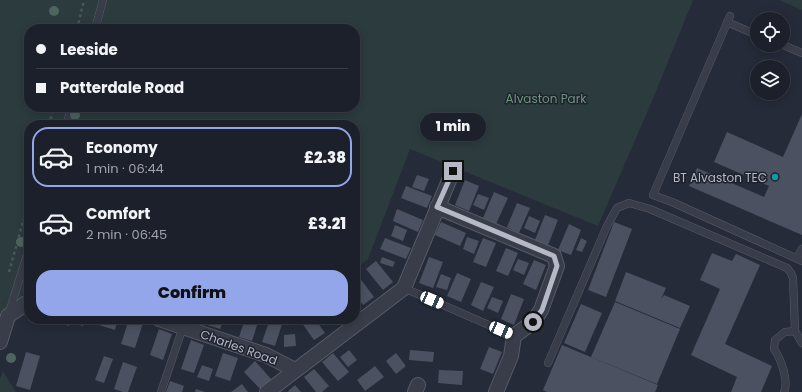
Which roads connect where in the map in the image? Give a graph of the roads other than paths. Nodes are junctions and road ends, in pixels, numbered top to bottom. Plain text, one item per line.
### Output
1 (103, 0) edge
2 (96, 24) edge
3 (750, 31) edge
4 (790, 48) edge
5 (802, 53) edge
6 (453, 171) dead end
7 (437, 207) junction
8 (802, 249) edge
9 (800, 260) edge
10 (24, 264) edge
11 (404, 288) junction
12 (24, 305) edge
13 (8, 316) junction
14 (360, 321) edge
15 (174, 324) edge
16 (356, 324) edge
17 (183, 327) junction
18 (795, 331) junction
19 (514, 336) junction
20 (0, 342) edge
21 (802, 343) edge
22 (548, 363) dead end
23 (295, 370) junction
24 (161, 392) edge
25 (267, 392) edge
26 (496, 392) edge
27 (784, 392) edge

1 - 2 lane
3 - 9 lane
4 - 5 lane
6 - 7 street
7 - 11 street
7 - 19 street
8 - 9 lane
10 - 13 lane
11 - 14 street
11 - 19 lane
12 - 13 street
13 - 20 street
15 - 17 street, Charles Road
16 - 23 street
17 - 23 street, Charles Road
17 - 24 lane
18 - 21 lane
18 - 22 lane
18 - 27 lane
19 - 26 street
23 - 25 street

